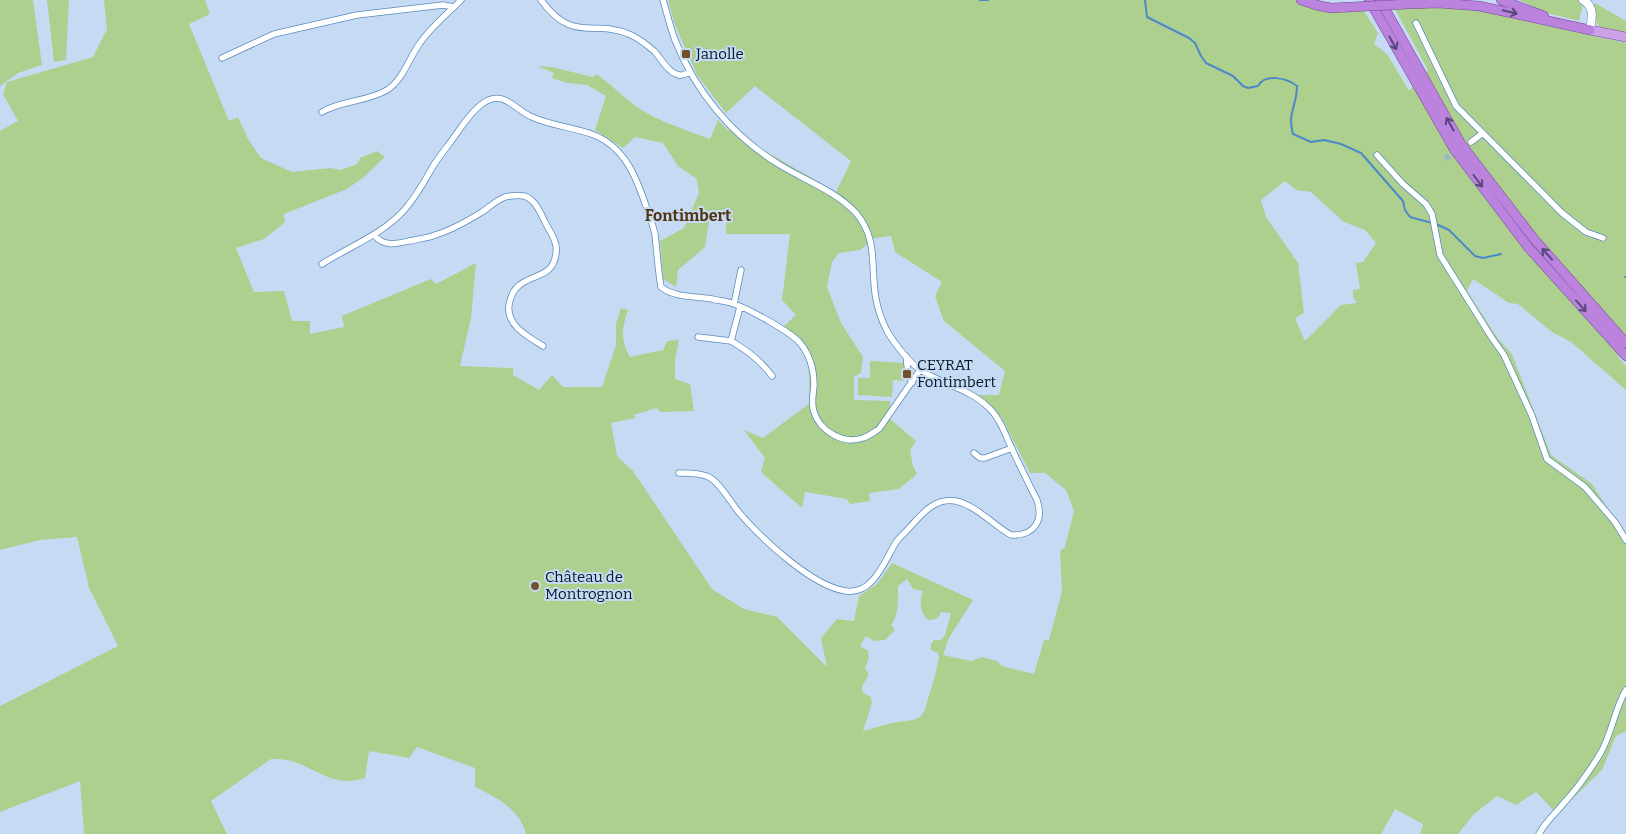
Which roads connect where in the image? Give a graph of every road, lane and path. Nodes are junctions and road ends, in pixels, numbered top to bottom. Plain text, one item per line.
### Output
1 (462, 0) edge
2 (541, 0) edge
3 (664, 0) edge
4 (1301, 0) edge
5 (1369, 0) edge
6 (1380, 0) edge
7 (1501, 0) edge
8 (1583, 0) edge
9 (454, 7) junction
10 (1416, 23) dead end
11 (1590, 30) junction
12 (1626, 37) edge
13 (222, 58) dead end
14 (690, 72) junction
15 (322, 112) dead end
16 (1483, 133) junction
17 (1471, 142) dead end
18 (1377, 155) dead end
19 (374, 235) junction
20 (1603, 238) dead end
21 (322, 264) dead end
22 (741, 270) dead end
23 (737, 305) junction
24 (698, 337) dead end
25 (732, 341) junction
26 (1626, 342) edge
27 (543, 346) dead end
28 (906, 356) junction
29 (1626, 356) edge
30 (920, 370) junction
31 (772, 376) dead end
32 (912, 383) junction
33 (1012, 448) junction
34 (974, 453) dead end
35 (679, 473) dead end
36 (1626, 540) edge
37 (1626, 690) edge
38 (1538, 834) edge

1 - 9 street
2 - 14 street
3 - 14 street
4 -> 11 highway, bridge
5 -> 29 highway
26 -> 6 highway
7 - 11 highway
8 - 11 main road
9 - 13 street
9 - 15 street
10 - 16 street
11 - 12 main road
14 - 28 street
16 - 17 street
16 - 20 street
18 - 36 street
19 - 21 street
19 - 23 street
19 - 27 street
22 - 23 street
23 - 25 street
23 - 32 street
24 - 25 street
25 - 31 street
28 - 30 street
28 - 32 street
30 - 32 street
30 - 33 street
33 - 34 street
33 - 35 street
37 - 38 street

